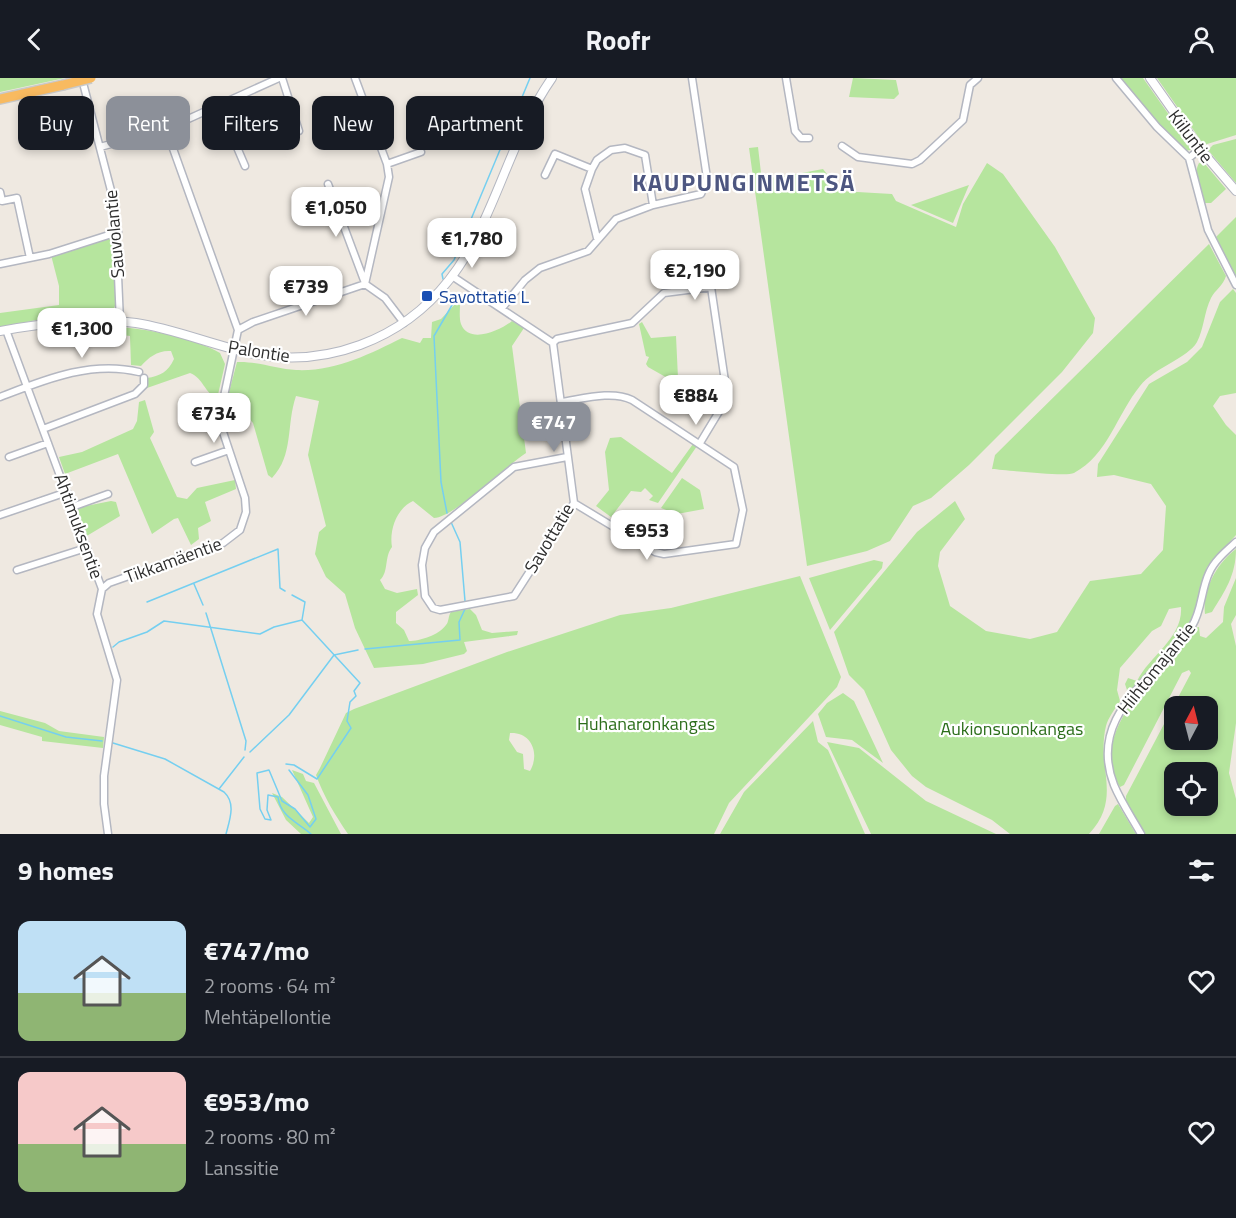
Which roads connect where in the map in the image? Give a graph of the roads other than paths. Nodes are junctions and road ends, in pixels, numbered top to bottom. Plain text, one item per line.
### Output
1 (82, 78) edge
2 (91, 78) edge
3 (280, 78) edge
4 (355, 78) edge
5 (552, 78) edge
6 (692, 78) edge
7 (786, 78) edge
8 (978, 78) edge
9 (1116, 78) edge
10 (1150, 78) edge
11 (239, 96) edge
12 (286, 96) edge
13 (0, 99) edge
14 (809, 138) dead end
15 (106, 145) edge
16 (842, 146) dead end
17 (100, 147) junction
18 (1200, 149) junction
19 (173, 150) edge
20 (238, 150) edge
21 (421, 152) dead end
22 (1189, 158) junction
23 (387, 164) junction
24 (245, 166) dead end
25 (592, 169) junction
26 (545, 175) dead end
27 (328, 184) dead end
28 (1236, 191) edge
29 (0, 192) edge
30 (653, 205) junction
31 (118, 232) junction
32 (597, 238) junction
33 (30, 258) junction
34 (0, 264) edge
35 (452, 276) junction
36 (365, 284) junction
37 (1236, 285) edge
38 (502, 308) junction
39 (120, 322) junction
40 (404, 323) junction
41 (238, 330) junction
42 (3, 331) edge
43 (553, 343) junction
44 (236, 350) junction
45 (27, 387) junction
46 (0, 397) edge
47 (561, 402) junction
48 (43, 429) junction
49 (48, 443) junction
50 (700, 443) junction
51 (229, 450) junction
52 (9, 457) dead end
53 (567, 457) junction
54 (195, 462) dead end
55 (67, 492) junction
56 (108, 494) dead end
57 (574, 503) junction
58 (72, 507) junction
59 (0, 515) edge
60 (1236, 542) edge
61 (86, 548) junction
62 (17, 570) dead end
63 (102, 589) junction
64 (108, 834) edge
65 (1141, 834) edge

1 - 17 street, Sauvolantie
2 - 13 highway, bridge
3 - 11 street
3 - 12 street
4 - 23 street
5 - 35 street, Palontie
6 - 30 street
7 - 14 street
8 - 16 street
9 - 22 street
10 - 18 street, Kiiluntie
15 - 17 street
17 - 31 street, Sauvolantie
18 - 22 street
18 - 28 street, Kiiluntie
19 - 41 street, Tikkamäentie
20 - 24 street
21 - 23 street
22 - 37 street
23 - 36 street
25 - 26 street
25 - 30 street
25 - 32 street
27 - 36 street
29 - 33 street
30 - 32 street
31 - 33 street
31 - 39 street, Sauvolantie
32 - 38 street
33 - 34 street
35 - 38 street
35 - 40 street, Palontie
36 - 40 street
36 - 41 street
38 - 43 street
39 - 42 street, Palontie
39 - 44 street, Palontie
40 - 44 street, Palontie
41 - 44 street, Tikkamäentie
42 - 45 street, Ahtimuksentie
43 - 47 street, Savottatie
43 - 50 street
44 - 51 street, Tikkamäentie
45 - 46 street
45 - 48 street, Ahtimuksentie
45 - 48 street
47 - 50 street
47 - 53 street, Savottatie
48 - 49 street, Ahtimuksentie
49 - 52 street
49 - 55 street, Ahtimuksentie
50 - 57 street
51 - 54 street
51 - 63 street, Tikkamäentie
53 - 57 street, Savottatie
53 - 57 street, Savottatie
55 - 58 street, Ahtimuksentie
55 - 59 street
56 - 58 street
58 - 61 street, Ahtimuksentie
60 - 65 street, Hiihtomajantie
61 - 62 street
61 - 63 street, Ahtimuksentie
63 - 64 street, Ahtimuksentie

